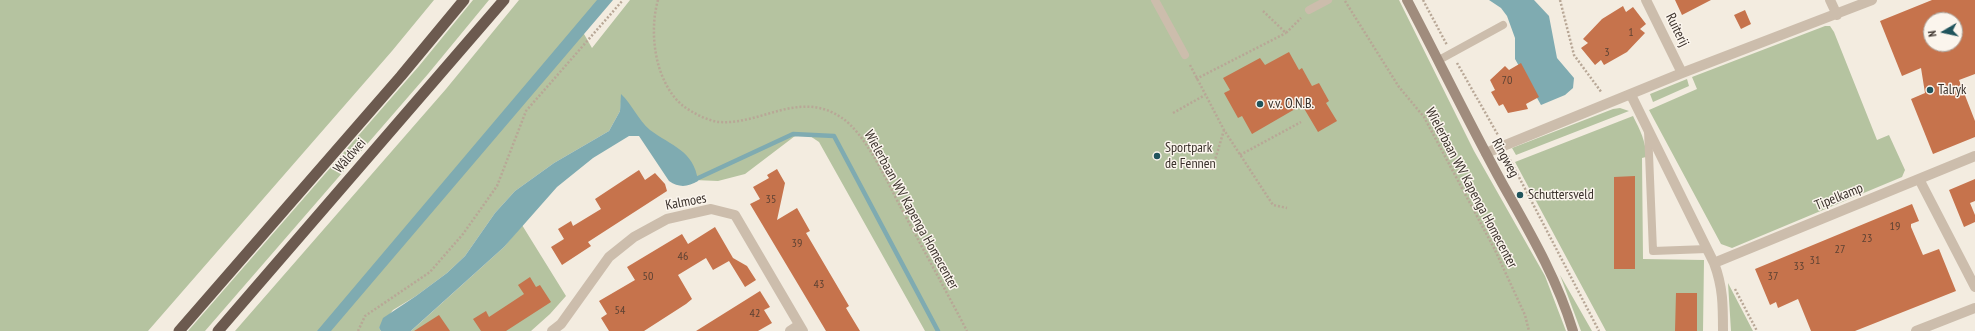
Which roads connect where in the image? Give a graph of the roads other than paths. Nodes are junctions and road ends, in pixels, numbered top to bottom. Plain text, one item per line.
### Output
1 (464, 0) edge
2 (504, 0) edge
3 (1155, 0) edge
4 (1328, 0) edge
5 (1407, 0) edge
6 (1646, 0) edge
7 (1830, 0) edge
8 (1872, 0) edge
9 (1309, 10) road end
10 (1837, 14) junction
11 (1503, 25) dead end
12 (1185, 55) road end
13 (1439, 60) junction
14 (1682, 73) junction
15 (1631, 95) junction
16 (1648, 127) junction
17 (1486, 153) junction
18 (1975, 156) edge
19 (1919, 179) junction
20 (1708, 249) junction
21 (1714, 263) junction
22 (1975, 287) edge
23 (1975, 308) edge
24 (563, 328) edge
25 (801, 328) edge
26 (179, 331) edge
27 (218, 331) edge
28 (552, 331) edge
29 (790, 331) edge
30 (1573, 331) edge
31 (1723, 331) edge
32 (1916, 331) edge

1 - 26 highway, Wâldwei
2 - 27 highway, Wâldwei
3 - 12 lane
4 - 9 lane
5 - 13 main road, Ringweg
6 - 14 street, Ruiterij
7 - 10 street
8 - 10 street
10 - 14 street
11 - 13 lane
13 - 17 main road, Ringweg
14 - 15 street
15 - 16 street
15 - 17 street
16 - 20 street
16 - 20 lane
17 - 30 main road, Ringweg
18 - 19 street, Tipelkamp
19 - 21 street, Tipelkamp
19 - 22 street
20 - 21 street
21 - 31 street
23 - 32 street
24 - 25 street, Kalmoes
24 - 28 street, Kalmoes
25 - 29 street, Kalmoes

